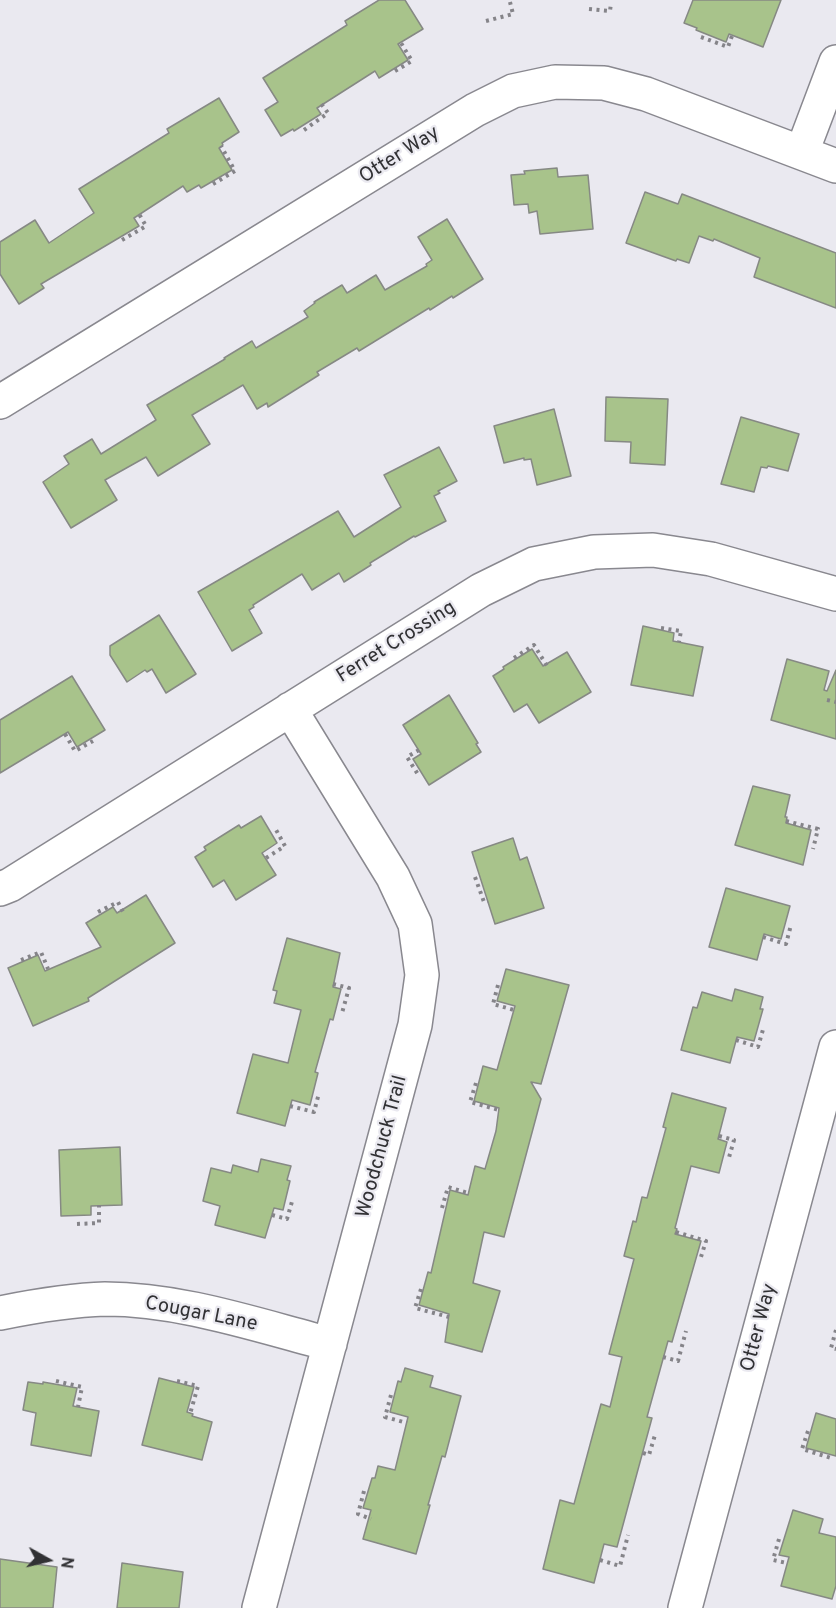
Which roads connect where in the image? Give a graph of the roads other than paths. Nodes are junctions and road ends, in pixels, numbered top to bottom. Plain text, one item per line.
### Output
1 (836, 62) edge
2 (802, 152) junction
3 (836, 166) edge
4 (0, 402) edge
5 (836, 594) edge
6 (290, 709) junction
7 (0, 890) edge
8 (836, 1047) edge
9 (0, 1313) edge
10 (330, 1344) junction
11 (259, 1608) edge
12 (685, 1608) edge

1 - 2 street
2 - 3 street, Otter Way
2 - 4 street, Otter Way
5 - 6 street, Ferret Crossing
6 - 7 street, Ferret Crossing
6 - 10 street, Woodchuck Trail
8 - 12 street, Otter Way
9 - 10 street, Cougar Lane
10 - 11 street, Woodchuck Trail

